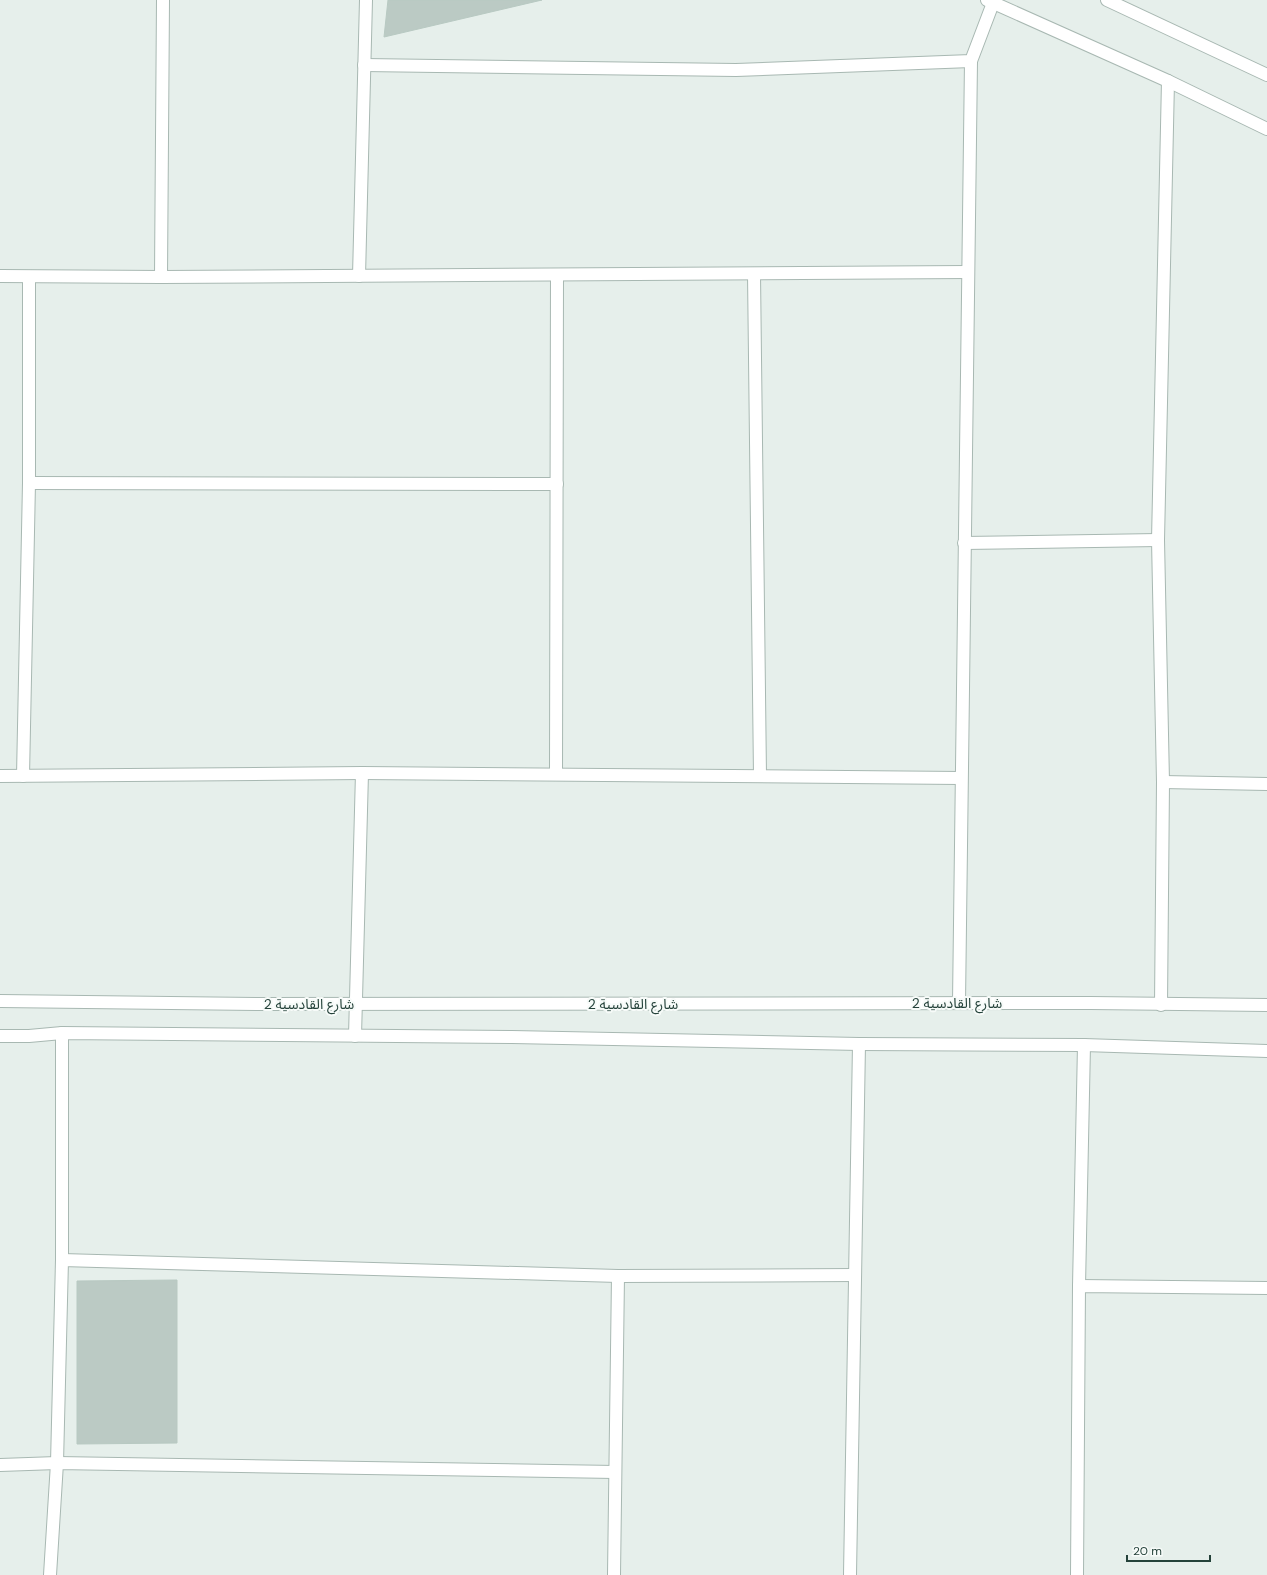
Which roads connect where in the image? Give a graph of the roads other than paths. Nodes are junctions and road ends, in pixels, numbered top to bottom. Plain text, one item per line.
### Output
1 (163, 0) edge
2 (366, 0) edge
3 (1107, 0) edge
4 (990, 1) edge
5 (971, 61) junction
6 (364, 65) junction
7 (1267, 75) edge
8 (1168, 81) junction
9 (1267, 129) edge
10 (968, 272) junction
11 (754, 274) junction
12 (557, 275) junction
13 (0, 276) edge
14 (359, 276) junction
15 (29, 277) junction
16 (161, 277) junction
17 (29, 483) junction
18 (557, 484) junction
19 (1158, 540) junction
20 (964, 543) junction
21 (362, 773) junction
22 (556, 774) junction
23 (0, 776) edge
24 (23, 776) junction
25 (760, 776) junction
26 (961, 778) junction
27 (1163, 782) junction
28 (1267, 784) edge
29 (0, 1001) edge
30 (959, 1003) junction
31 (356, 1004) junction
32 (1161, 1005) junction
33 (1267, 1005) edge
34 (62, 1033) junction
35 (0, 1036) edge
36 (355, 1036) junction
37 (859, 1044) junction
38 (1084, 1045) junction
39 (1267, 1051) edge
40 (62, 1260) junction
41 (855, 1275) junction
42 (618, 1276) junction
43 (1079, 1286) junction
44 (1267, 1288) edge
45 (57, 1463) junction
46 (0, 1465) edge
47 (615, 1472) junction
48 (50, 1575) edge
49 (614, 1575) edge
50 (850, 1575) edge
51 (1077, 1575) edge

1 - 16 street
2 - 6 street
3 - 7 street
4 - 5 street
4 - 8 street
5 - 6 street
5 - 10 street
6 - 14 street
8 - 9 street
8 - 19 street
10 - 11 street
10 - 20 street
11 - 12 street
11 - 25 street
12 - 14 street
12 - 18 street
13 - 15 street
14 - 16 street
15 - 16 street
15 - 17 street
17 - 18 street
17 - 24 street
18 - 22 street
19 - 20 street
19 - 27 street
20 - 26 street
21 - 22 street
21 - 24 street
21 - 31 street
22 - 25 street
23 - 24 street
25 - 26 street
26 - 30 street
27 - 28 street
27 - 32 street
29 - 31 street, شارع القادسية 2
30 - 31 street, شارع القادسية 2
30 - 32 street, شارع القادسية 2
31 - 36 street
32 - 33 street, شارع القادسية 2
34 - 35 street
34 - 36 street
34 - 40 street
36 - 37 street
37 - 38 street
37 - 41 street
38 - 39 street
38 - 43 street
40 - 42 street
40 - 45 street
41 - 42 street
41 - 50 street
42 - 47 street
43 - 44 street
43 - 51 street
45 - 46 street
45 - 47 street
45 - 48 street
47 - 49 street

